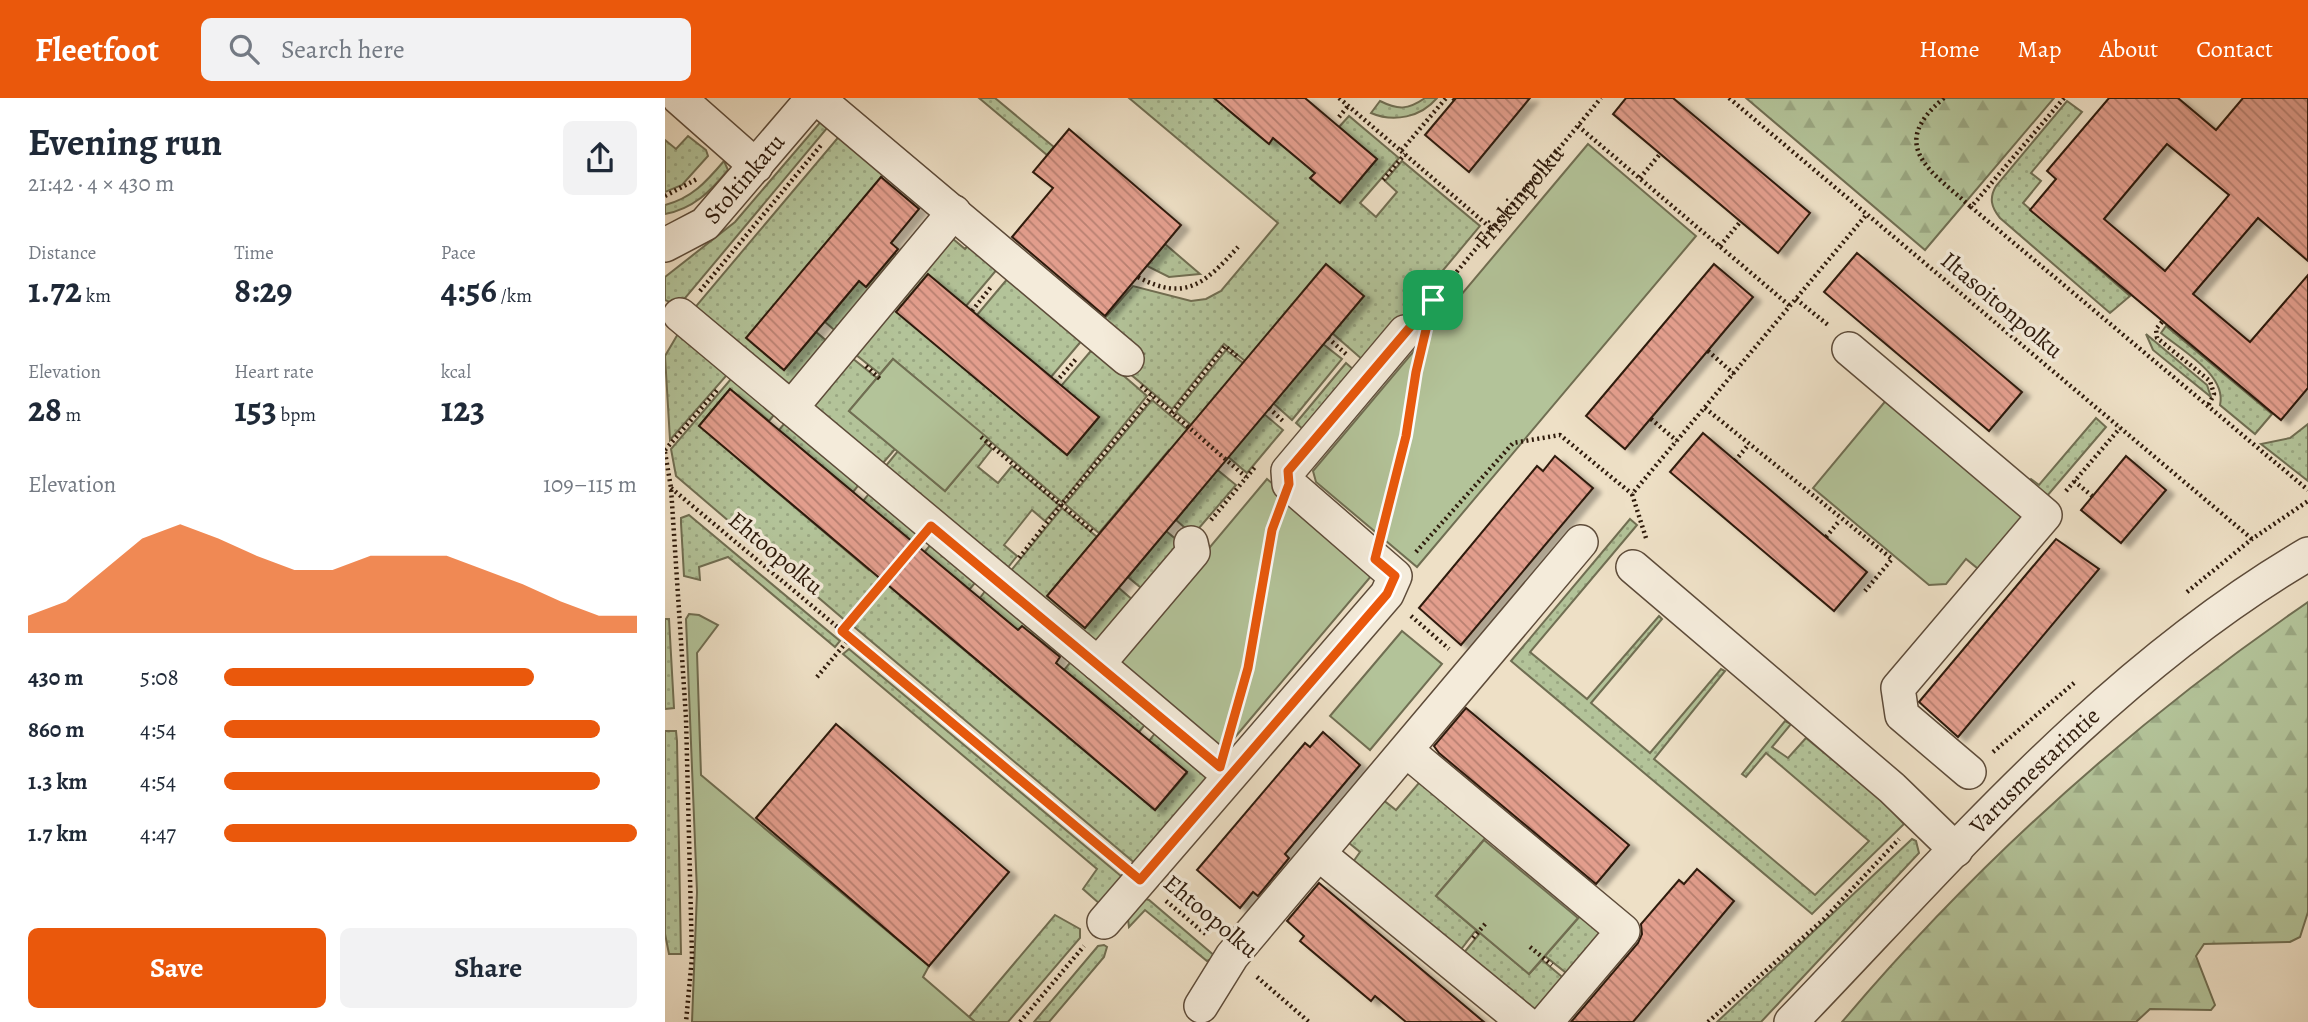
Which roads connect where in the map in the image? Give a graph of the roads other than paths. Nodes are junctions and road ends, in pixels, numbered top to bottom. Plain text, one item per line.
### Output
1 (679, 98) edge
2 (815, 98) edge
3 (756, 166) junction
4 (954, 212) junction
5 (665, 245) edge
6 (680, 315) road end
7 (1418, 335) road end
8 (1849, 349) road end
9 (1127, 359) dead end
10 (791, 408) junction
11 (1581, 542) dead end
12 (1191, 543) dead end
13 (2308, 554) edge
14 (1641, 556) road end
15 (1098, 664) junction
16 (1407, 751) junction
17 (1224, 771) junction
18 (1969, 772) dead end
19 (1957, 850) junction
20 (1319, 854) junction
21 (1104, 922) road end
22 (1201, 1006) dead end
23 (1524, 1022) edge
24 (1546, 1022) edge
25 (1791, 1022) edge

1 - 3 street
2 - 3 street, Stoltinkatu
2 - 4 street
3 - 5 street, Stoltinkatu
4 - 9 street
4 - 10 street
6 - 10 street
7 - 17 street
8 - 18 street
10 - 15 street
11 - 16 street
12 - 15 street
13 - 19 street, Varusmestarintie
14 - 19 street
15 - 17 street
16 - 20 street
16 - 24 street
17 - 21 street
19 - 25 street, Varusmestarintie
20 - 22 street
20 - 23 street

